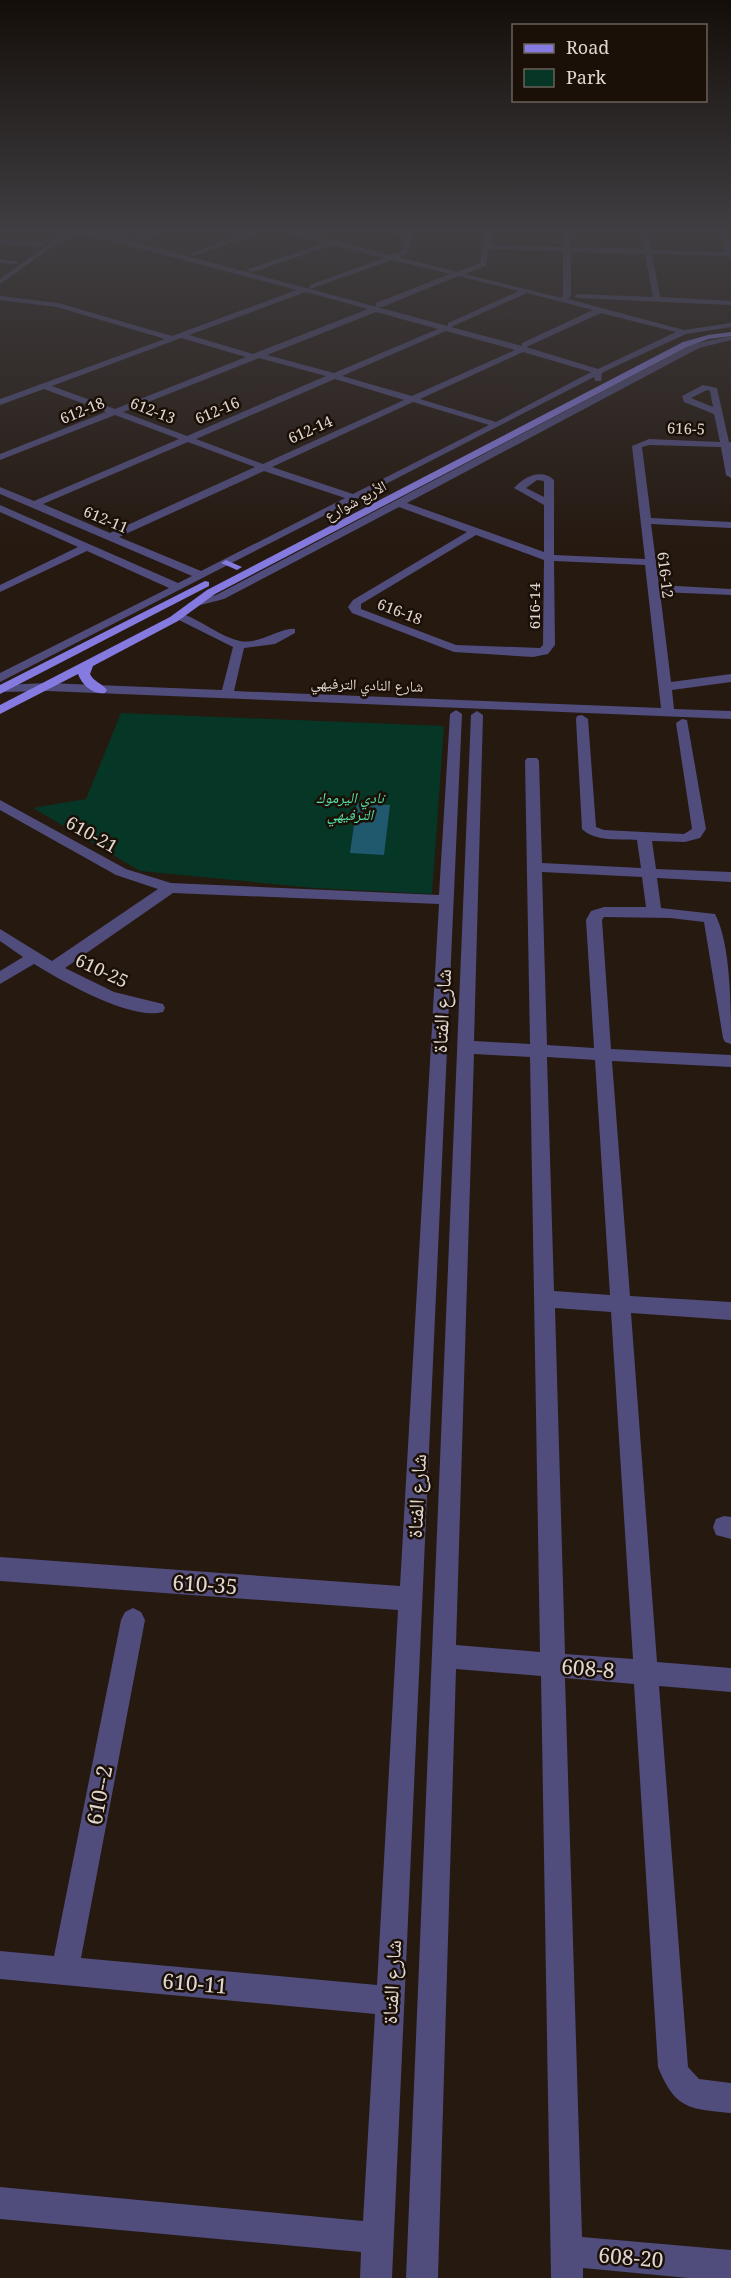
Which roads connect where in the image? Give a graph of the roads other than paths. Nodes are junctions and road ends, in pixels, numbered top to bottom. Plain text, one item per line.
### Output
1 (172, 336) edge
2 (183, 336) edge
3 (308, 336) edge
4 (427, 336) edge
5 (486, 336) edge
6 (546, 336) edge
7 (674, 336) edge
8 (688, 336) edge
9 (716, 336) edge
10 (727, 336) edge
11 (178, 338) junction
12 (524, 347) junction
13 (253, 359) junction
14 (630, 364) junction
15 (609, 366) junction
16 (598, 376) junction
17 (308, 380) dead end
18 (332, 382) junction
19 (319, 383) junction
20 (45, 386) junction
21 (409, 400) junction
22 (0, 402) edge
23 (384, 404) dead end
24 (395, 407) junction
25 (114, 412) junction
26 (718, 412) dead end
27 (497, 425) junction
28 (188, 439) junction
29 (640, 443) joint
30 (728, 445) edge
31 (0, 457) edge
32 (262, 467) junction
33 (421, 471) junction
34 (731, 475) edge
35 (434, 476) junction
36 (0, 490) edge
37 (354, 498) junction
38 (398, 503) junction
39 (549, 504) dead end
40 (33, 505) junction
41 (0, 508) edge
42 (11, 513) junction
43 (0, 518) edge
44 (645, 521) junction
45 (731, 525) edge
46 (475, 531) junction
47 (111, 537) junction
48 (88, 546) junction
49 (549, 558) junction
50 (649, 562) junction
51 (232, 565) junction
52 (200, 575) junction
53 (177, 587) junction
54 (0, 588) edge
55 (652, 588) junction
56 (731, 592) edge
57 (155, 598) junction
58 (167, 603) junction
59 (193, 604) junction
60 (179, 616) junction
61 (291, 632) dead end
62 (239, 645) junction
63 (544, 651) joint
64 (87, 666) junction
65 (57, 676) junction
66 (731, 678) edge
67 (1, 686) edge
68 (665, 687) junction
69 (101, 690) junction
70 (39, 692) junction
71 (226, 694) junction
72 (20, 701) joint
73 (0, 710) edge
74 (668, 712) junction
75 (466, 718) junction
76 (582, 719) junction
77 (728, 720) edge
78 (682, 723) junction
79 (532, 762) dead end
80 (0, 804) edge
81 (462, 832) junction
82 (644, 836) junction
83 (535, 867) junction
84 (649, 873) junction
85 (731, 877) edge
86 (170, 888) junction
87 (447, 900) junction
88 (654, 914) junction
89 (0, 934) edge
90 (34, 957) junction
91 (53, 968) junction
92 (0, 979) edge
93 (158, 1008) dead end
94 (731, 1038) edge
95 (465, 1047) junction
96 (539, 1051) junction
97 (604, 1054) junction
98 (731, 1061) edge
99 (545, 1299) junction
100 (621, 1304) junction
101 (731, 1311) edge
102 (421, 1396) junction
103 (453, 1399) junction
104 (0, 1569) edge
105 (411, 1599) junction
106 (133, 1620) dead end
107 (444, 1656) junction
108 (553, 1665) junction
109 (646, 1673) junction
110 (731, 1680) edge
111 (0, 1965) edge
112 (65, 1971) junction
113 (390, 2001) junction
114 (731, 2098) edge
115 (0, 2203) edge
116 (378, 2238) junction
117 (567, 2264) edge
118 (731, 2266) edge
119 (687, 2270) edge
120 (376, 2278) edge
121 (422, 2278) edge

1 - 11 street
2 - 11 street
3 - 13 street, 612-18
4 - 18 street, 612-16
5 - 12 street
6 - 12 street, 612-14
7 - 15 street
8 - 14 main road, الأربع شوارع
9 - 35 main road, الأربع شوارع
10 - 38 street
11 - 13 street
11 - 20 street
12 - 15 street
12 - 16 street
12 - 21 street, 612-14
13 - 18 street
13 - 25 street, 612-18
14 - 15 street
14 - 16 main road, الأربع شوارع
15 - 16 street
16 - 27 street
16 - 33 main road, الأربع شوارع
17 - 19 street
18 - 19 street, 612-16
18 - 21 street
19 - 28 street, 612-16
20 - 22 street
20 - 25 street, 612-13
21 - 24 street, 612-14
21 - 27 street
23 - 24 street
24 - 32 street, 612-14
25 - 28 street, 612-13
25 - 31 street, 612-18
26 - 30 street
27 - 37 street
28 - 32 street, 612-13
28 - 40 street, 612-16
29 - 30 street, 616-5
29 - 44 street, 616-12
30 - 34 street
32 - 37 street, 612-13
32 - 47 street, 612-14
33 - 35 main road
33 - 51 main road, الأربع شوارع
35 - 59 main road, الأربع شوارع
36 - 40 street, 612-11
37 - 51 street
38 - 46 street
38 - 59 street
39 - 49 street, 616-14
40 - 47 street, 612-11
41 - 42 street, 612-11
42 - 43 street
42 - 48 street, 612-11
44 - 45 street
44 - 50 street, 616-12
46 - 49 street
46 - 63 street, 616-18
47 - 52 street, 612-11
48 - 53 street, 612-11
48 - 54 street
49 - 50 street
49 - 63 street, 616-14
50 - 55 street, 616-12
51 - 52 street
51 - 58 main road, الأربع شوارع
52 - 53 street
53 - 57 street
55 - 56 street
55 - 68 street, 616-12
57 - 58 main road
57 - 67 street
58 - 65 main road
58 - 67 main road, الأربع شوارع
59 - 60 main road, الأربع شوارع
60 - 62 street
60 - 64 main road, الأربع شوارع
61 - 62 street
62 - 71 street
64 - 65 main road, الأربع شوارع
64 - 69 main road
65 - 70 main road
66 - 68 street
67 - 70 street, شارع النادي الترفيهي
68 - 74 street, 616-12
69 - 70 street, شارع النادي الترفيهي
69 - 71 street, شارع النادي الترفيهي
70 - 72 street, شارع النادي الترفيهي
70 - 75 street, شارع النادي الترفيهي
71 - 74 street, شارع النادي الترفيهي
72 - 73 main road
74 - 77 street, شارع النادي الترفيهي
75 - 76 street, شارع النادي الترفيهي
75 - 81 street, شارع الفتاة
76 - 78 street, شارع النادي الترفيهي
76 - 82 street
77 - 78 street, شارع النادي الترفيهي
78 - 82 street
79 - 83 street
80 - 86 street, 610-21
81 - 87 street, شارع الفتاة
81 - 95 street, شارع الفتاة
82 - 84 street
83 - 84 street
83 - 96 street
84 - 85 street
84 - 88 street
86 - 87 street, 610-21
86 - 91 street
87 - 102 street, شارع الفتاة
88 - 94 street
88 - 97 street
89 - 90 street, 610-25
90 - 91 street, 610-25
90 - 92 street
91 - 93 street, 610-25
95 - 96 street
95 - 103 street, شارع الفتاة
96 - 97 street
96 - 99 street
97 - 98 street
97 - 100 street
99 - 100 street
99 - 108 street
100 - 101 street
100 - 109 street
102 - 103 street
102 - 105 street, شارع الفتاة
103 - 107 street, شارع الفتاة
104 - 105 street, 610-35
105 - 113 street, شارع الفتاة
106 - 112 street, 610--2
107 - 108 street, 608-8
107 - 121 street, شارع الفتاة
108 - 109 street, 608-8
108 - 117 street
109 - 110 street, 608-8
109 - 114 street
111 - 112 street, 610-11
112 - 113 street, 610-11
113 - 116 street, شارع الفتاة
115 - 116 street
116 - 120 street, شارع الفتاة
117 - 119 street, 608-20
118 - 119 street, 608-20

